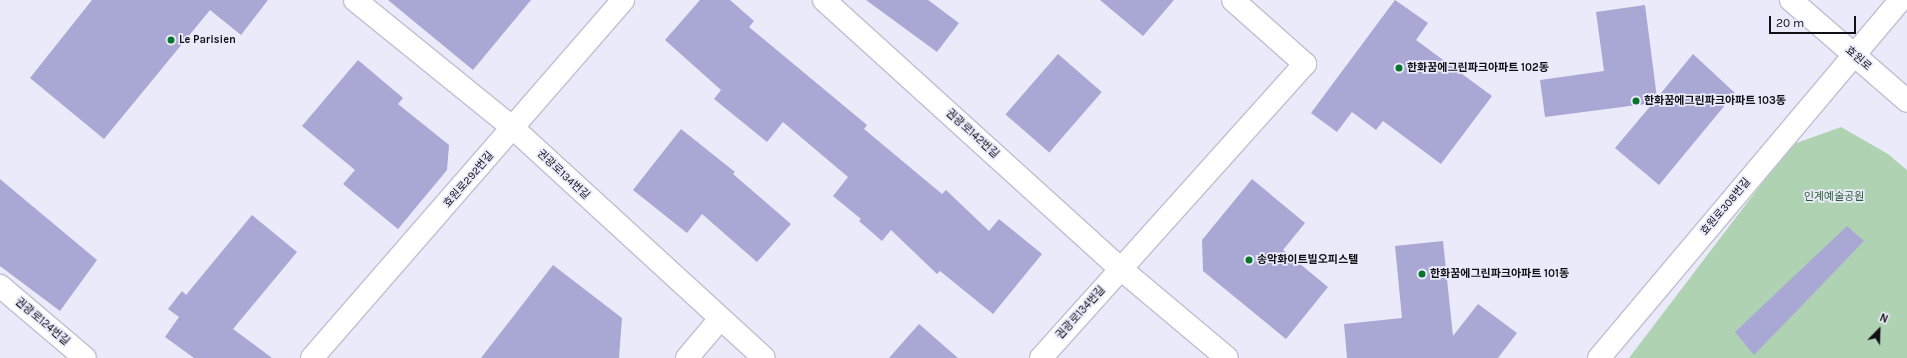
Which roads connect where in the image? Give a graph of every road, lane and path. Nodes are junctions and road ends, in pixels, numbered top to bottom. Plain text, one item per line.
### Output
1 (355, 0) edge
2 (623, 0) edge
3 (824, 0) edge
4 (1233, 0) edge
5 (1791, 0) edge
6 (1900, 0) edge
7 (1853, 55) junction
8 (1907, 101) edge
9 (513, 128) junction
10 (1121, 268) junction
11 (0, 286) edge
12 (720, 319) junction
13 (85, 358) edge
14 (312, 358) edge
15 (687, 358) edge
16 (764, 358) edge
17 (1041, 358) edge
18 (1227, 358) edge
19 (1600, 358) edge

1 - 9 street, 권광로134번길
2 - 9 street, 효원로292번길
3 - 10 street, 권광로142번길
4 - 10 street
5 - 7 street, 효원로
6 - 7 street, 효원로308번길
7 - 8 street, 효원로
7 - 19 street, 효원로308번길
9 - 12 street, 권광로134번길
9 - 14 street, 효원로292번길
10 - 17 street, 권광로134번길
10 - 18 street, 권광로142번길
11 - 13 street, 권광로124번길
12 - 15 street
12 - 16 street, 권광로134번길

